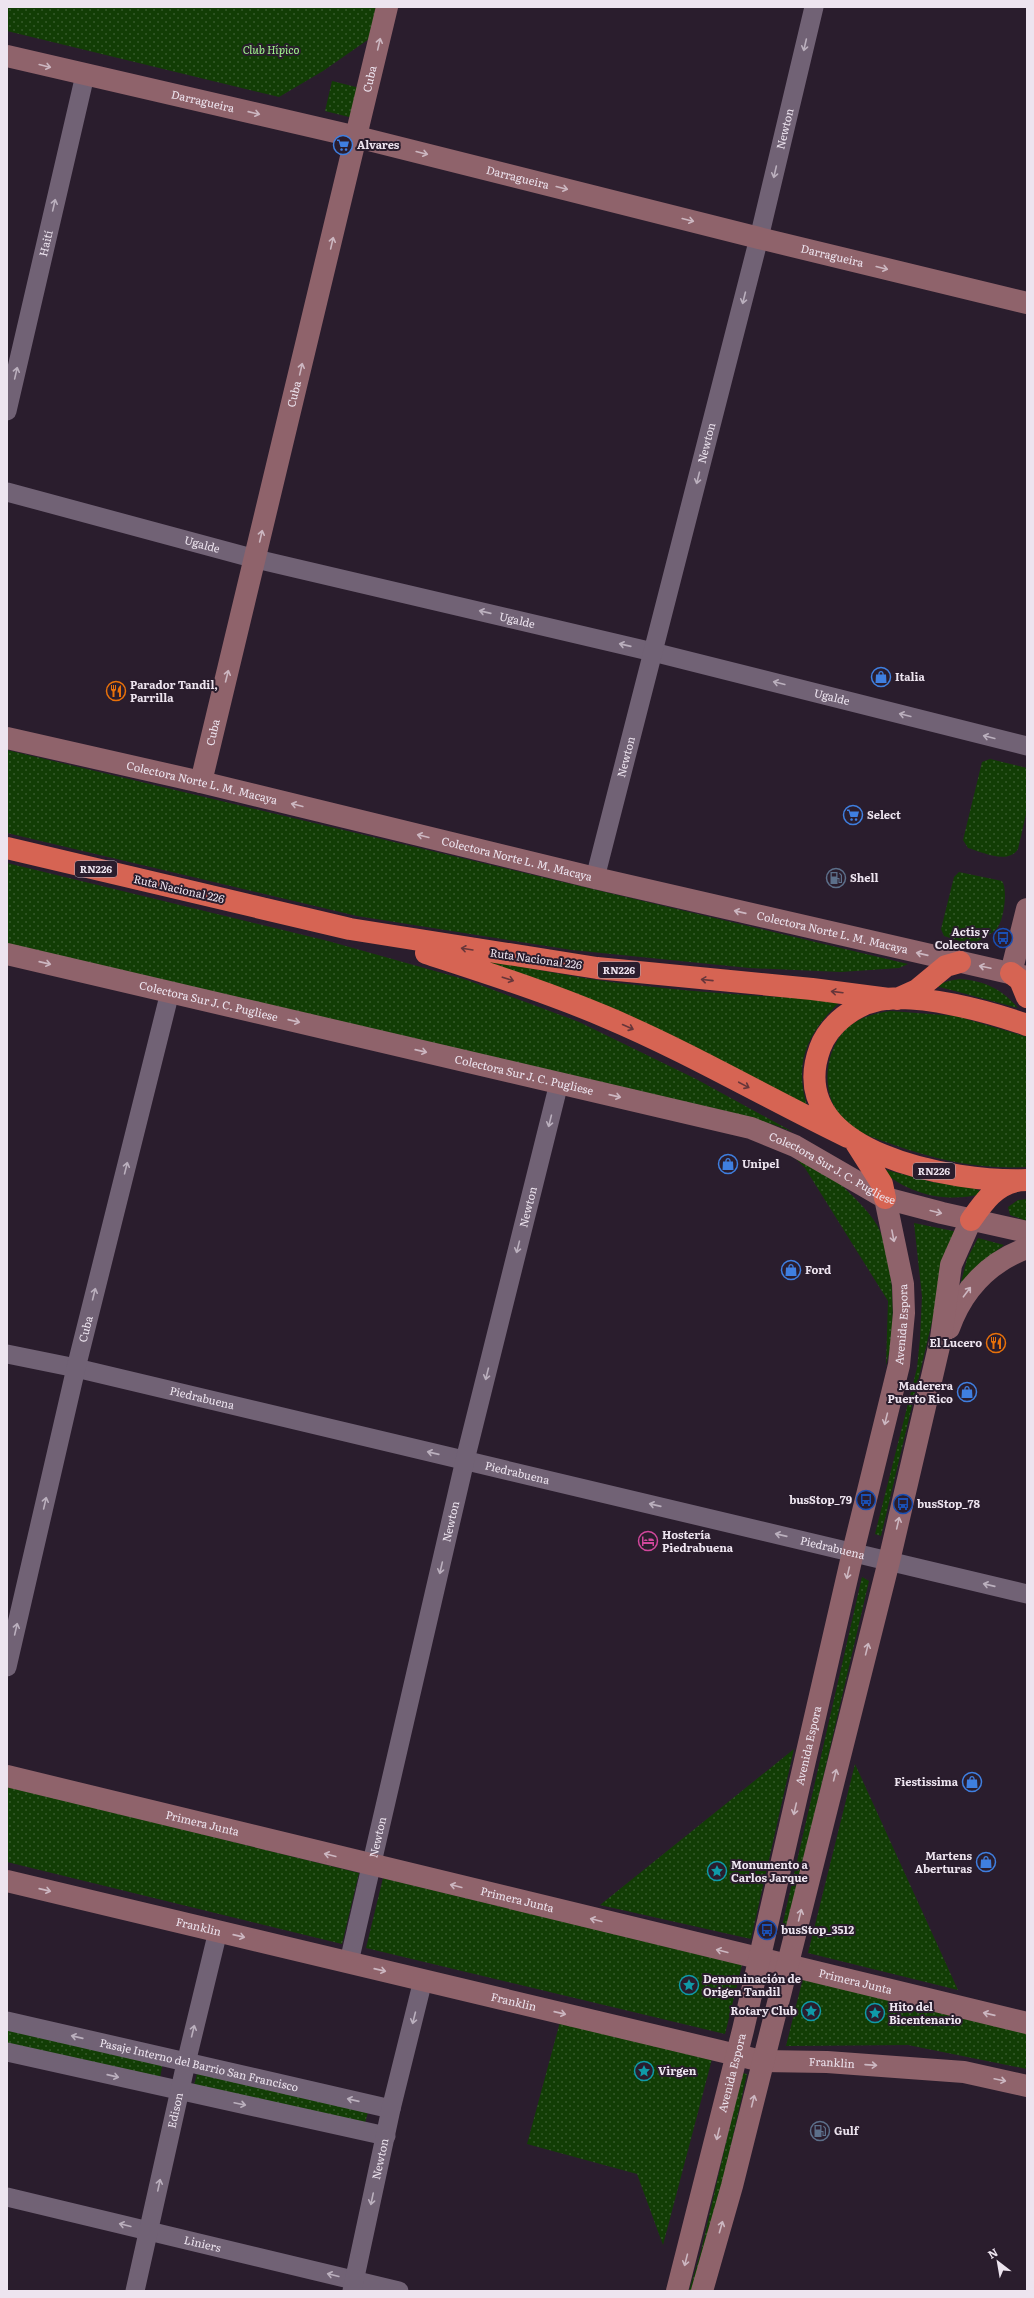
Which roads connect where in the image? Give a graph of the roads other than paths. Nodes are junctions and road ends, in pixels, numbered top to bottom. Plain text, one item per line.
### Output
1 (388, 7) edge
2 (814, 7) edge
3 (7, 56) edge
4 (84, 75) junction
5 (357, 137) junction
6 (759, 238) junction
7 (1027, 303) edge
8 (7, 411) edge
9 (7, 492) edge
10 (256, 559) junction
11 (653, 652) junction
12 (7, 738) edge
13 (1027, 746) edge
14 (201, 782) junction
15 (7, 848) edge
16 (595, 878) junction
17 (1027, 909) edge
18 (350, 929) junction
19 (7, 954) edge
20 (960, 962) junction
21 (1019, 975) edge
22 (170, 992) junction
23 (1027, 996) edge
24 (893, 999) junction
25 (1027, 1025) edge
26 (560, 1083) junction
27 (852, 1140) junction
28 (1022, 1180) edge
29 (885, 1198) junction
30 (971, 1220) junction
31 (1027, 1232) edge
32 (1027, 1248) edge
33 (7, 1354) edge
34 (935, 1366) junction
35 (76, 1368) junction
36 (465, 1460) junction
37 (853, 1552) junction
38 (889, 1561) junction
39 (1027, 1594) edge
40 (7, 1667) edge
41 (7, 1776) edge
42 (373, 1865) junction
43 (7, 1881) edge
44 (218, 1931) junction
45 (760, 1960) junction
46 (349, 1962) junction
47 (787, 1966) junction
48 (423, 1980) junction
49 (7, 2021) edge
50 (1027, 2023) edge
51 (7, 2052) edge
52 (737, 2055) junction
53 (762, 2061) junction
54 (186, 2063) junction
55 (1027, 2086) edge
56 (180, 2091) junction
57 (392, 2109) junction
58 (386, 2136) junction
59 (7, 2197) edge
60 (149, 2231) junction
61 (353, 2286) edge
62 (135, 2291) edge
63 (399, 2291) edge
64 (677, 2291) edge
65 (702, 2291) edge

5 -> 1 main road, Cuba
2 -> 6 street, Newton
3 -> 4 main road, Darragueira
4 -> 5 main road, Darragueira
8 -> 4 street, Haití
5 -> 6 main road, Darragueira
10 -> 5 main road, Cuba
6 -> 7 main road, Darragueira
6 -> 11 street, Newton
9 - 10 street, Ugalde
11 -> 10 street, Ugalde
14 -> 10 main road, Cuba
13 -> 11 street, Ugalde
11 - 16 street, Newton
12 - 14 main road, Colectora Norte L. M. Macaya
16 -> 14 main road, Colectora Norte L. M. Macaya
15 - 18 highway, Ruta Nacional 226 / RN226
20 -> 16 main road, Colectora Norte L. M. Macaya
17 - 21 main road
24 -> 18 highway, Ruta Nacional 226 / RN226
18 -> 27 highway, Ruta Nacional 226 / RN226
19 -> 22 main road, Colectora Sur J. C. Pugliese
21 -> 20 main road, Colectora Norte L. M. Macaya
20 - 24 highway
21 - 23 highway
22 -> 26 main road, Colectora Sur J. C. Pugliese
35 -> 22 street, Cuba
24 - 25 highway, Ruta Nacional 226 / RN226
24 - 27 highway, Ruta Nacional 226 / RN226
26 -> 29 main road, Colectora Sur J. C. Pugliese
26 -> 36 street, Newton
27 - 28 highway, Ruta Nacional 226 / RN226
27 - 29 highway
28 - 30 highway
29 -> 30 main road, Colectora Sur J. C. Pugliese
29 -> 37 main road, Avenida Espora
30 - 31 main road, Colectora Sur J. C. Pugliese
30 - 34 main road
34 -> 32 main road
33 - 35 street, Piedrabuena
38 -> 34 main road
36 -> 35 street, Piedrabuena
40 -> 35 street, Cuba
37 -> 36 street, Piedrabuena
36 -> 42 street, Newton
37 - 38 street, Piedrabuena
37 -> 45 main road, Avenida Espora
39 -> 38 street, Piedrabuena
47 -> 38 main road
42 -> 41 main road, Primera Junta
45 -> 42 main road, Primera Junta
42 - 46 street, Newton
43 -> 44 main road, Franklin
44 -> 46 main road, Franklin
54 -> 44 street, Edison
45 - 47 main road, Primera Junta
45 - 52 main road, Avenida Espora
46 -> 48 main road, Franklin
50 -> 47 main road, Primera Junta
47 - 53 main road
48 -> 52 main road, Franklin
48 -> 57 street, Newton
54 -> 49 street, Pasaje Interno del Barrio San Francisco
51 -> 56 street
52 - 53 main road, Franklin
52 -> 64 main road, Avenida Espora
53 -> 55 main road, Franklin
65 -> 53 main road
54 - 56 street, Edison
57 -> 54 street, Pasaje Interno del Barrio San Francisco
56 -> 58 street
60 -> 56 street, Edison
57 - 58 street, Newton
58 -> 61 street, Newton
60 -> 59 street, Liniers
61 -> 60 street, Liniers
60 - 62 street, Edison
61 - 63 street, Liniers

